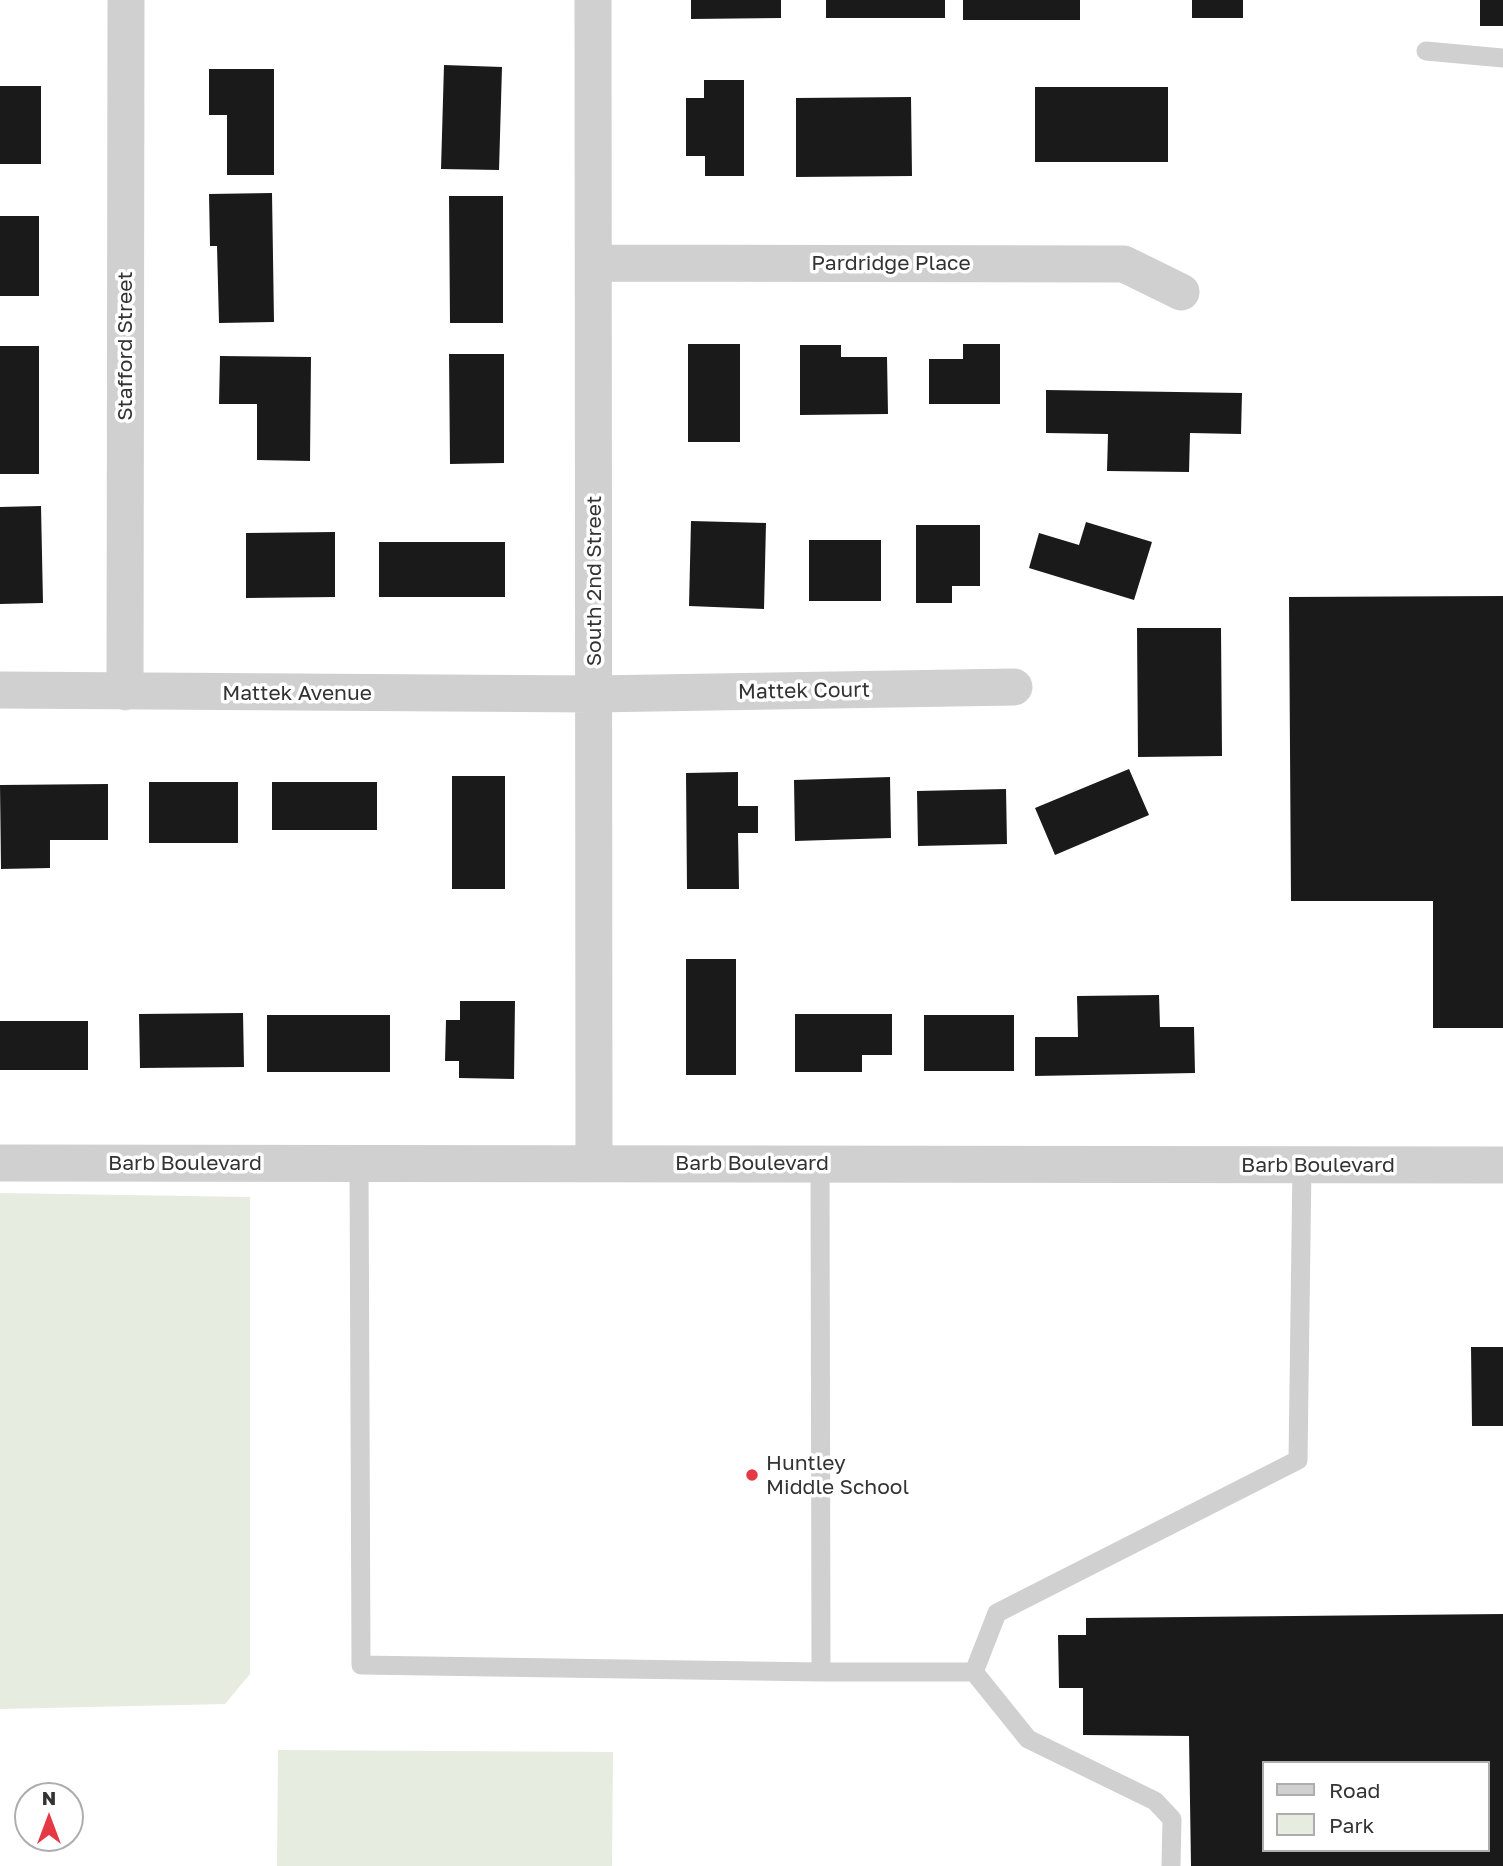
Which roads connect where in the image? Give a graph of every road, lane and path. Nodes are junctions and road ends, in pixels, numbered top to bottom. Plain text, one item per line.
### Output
1 (126, 0) edge
2 (593, 0) edge
3 (1426, 51) dead end
4 (1503, 58) edge
5 (594, 263) junction
6 (1181, 292) dead end
7 (1014, 687) dead end
8 (0, 691) edge
9 (125, 692) junction
10 (594, 694) junction
11 (0, 1163) edge
12 (359, 1163) junction
13 (594, 1163) junction
14 (820, 1163) junction
15 (1301, 1165) junction
16 (1503, 1165) edge
17 (821, 1672) junction
18 (974, 1672) junction
19 (1171, 1866) edge

1 - 9 street, Stafford Street
2 - 5 street, South 2nd Street
3 - 4 lane
5 - 6 street, Pardridge Place
5 - 10 street, South 2nd Street
7 - 10 street, Mattek Court
8 - 9 street, Mattek Avenue
9 - 10 street, Mattek Avenue
10 - 13 street, South 2nd Street
11 - 12 street, Barb Boulevard
12 - 13 street, Barb Boulevard
12 - 17 lane
13 - 14 street, Barb Boulevard
14 - 15 street, Barb Boulevard
14 - 17 lane
15 - 16 street, Barb Boulevard
15 - 18 lane
17 - 18 lane
18 - 19 lane

